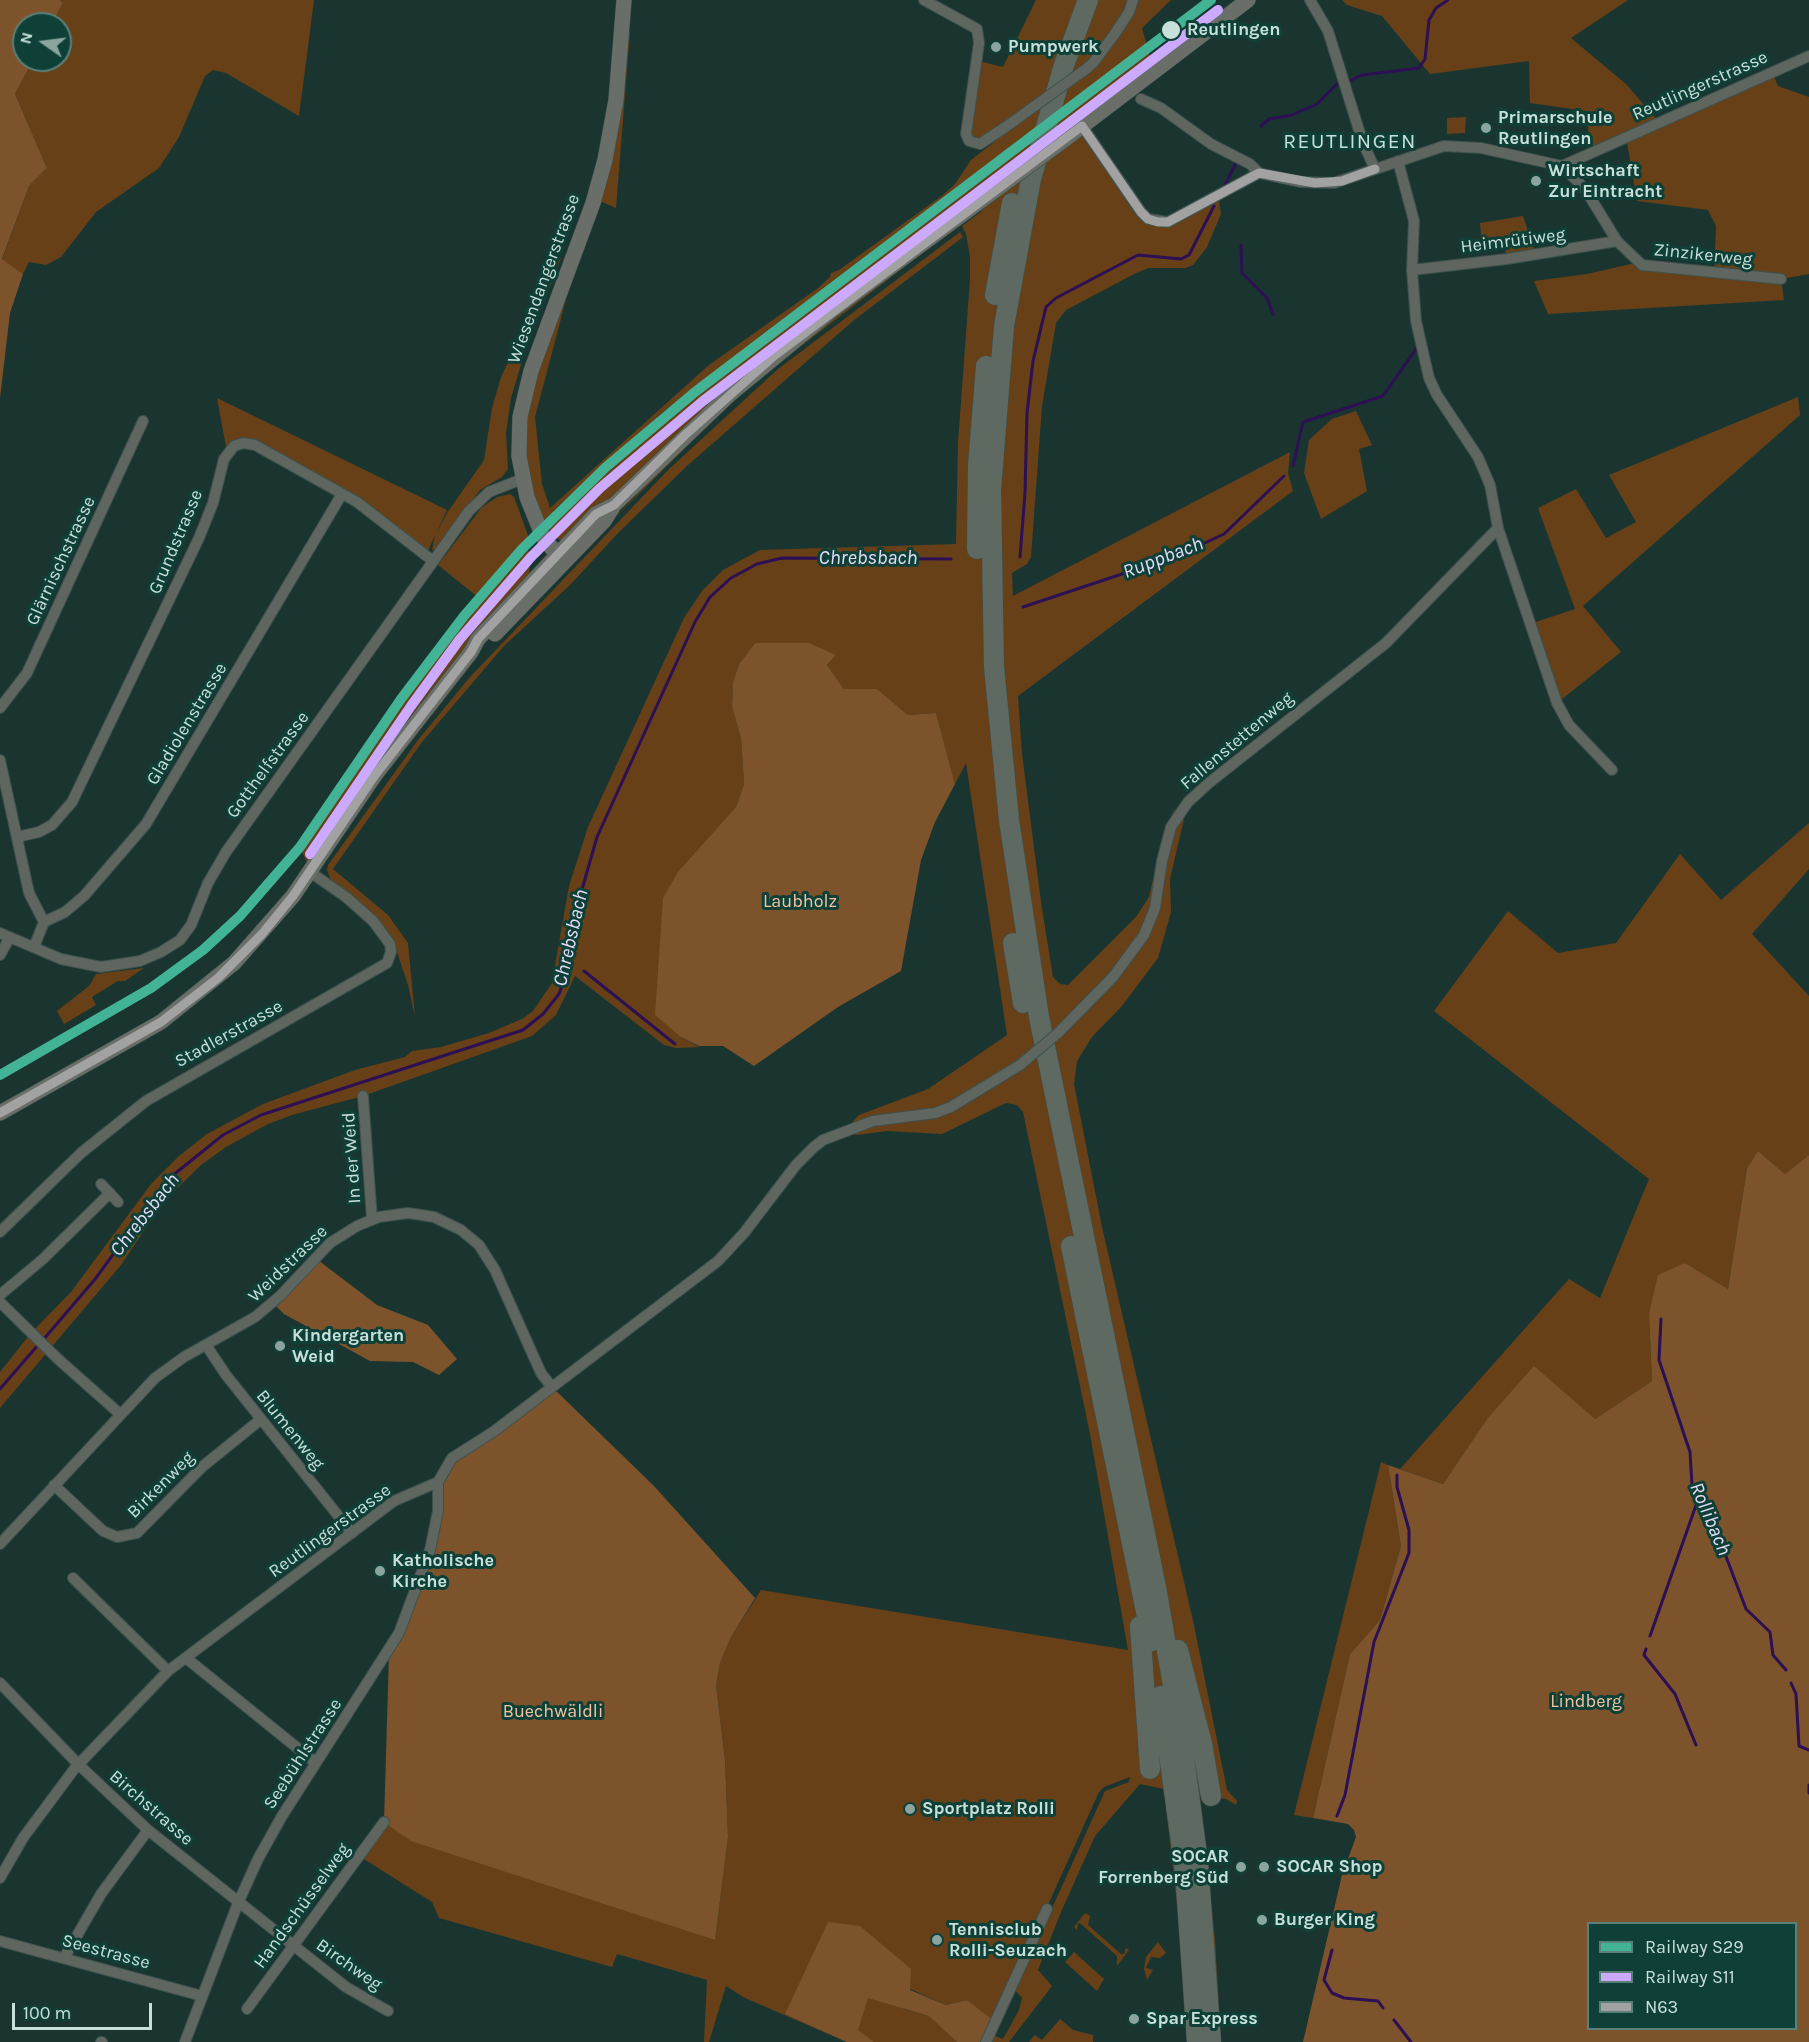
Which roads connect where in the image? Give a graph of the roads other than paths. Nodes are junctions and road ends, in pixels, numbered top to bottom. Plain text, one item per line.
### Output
1 (624, 0) edge
2 (924, 0) edge
3 (1074, 0) edge
4 (1088, 0) edge
5 (1133, 0) edge
6 (1248, 0) edge
7 (1310, 0) edge
8 (1809, 56) edge
9 (1141, 99) dead end
10 (1082, 126) junction
11 (1398, 161) junction
12 (1563, 165) junction
13 (1375, 169) junction
14 (1259, 173) junction
15 (1617, 241) junction
16 (1412, 270) junction
17 (1781, 279) dead end
18 (143, 421) dead end
19 (522, 479) junction
20 (342, 494) junction
21 (1498, 528) junction
22 (560, 558) junction
23 (433, 561) junction
24 (0, 708) edge
25 (0, 760) edge
26 (1612, 770) dead end
27 (17, 837) junction
28 (310, 872) junction
29 (44, 922) junction
30 (5, 935) edge
31 (34, 947) junction
32 (0, 955) edge
33 (363, 1096) dead end
34 (0, 1113) edge
35 (101, 1184) dead end
36 (110, 1193) junction
37 (118, 1203) dead end
38 (372, 1219) junction
39 (0, 1232) edge
40 (0, 1295) edge
41 (0, 1302) edge
42 (206, 1345) junction
43 (551, 1386) junction
44 (120, 1414) junction
45 (260, 1420) junction
46 (438, 1482) junction
47 (54, 1485) junction
48 (352, 1533) junction
49 (0, 1544) edge
50 (1137, 1564) junction
51 (73, 1578) dead end
52 (1156, 1587) junction
53 (186, 1658) junction
54 (168, 1671) junction
55 (0, 1683) edge
56 (316, 1763) junction
57 (79, 1765) junction
58 (1150, 1769) dead end
59 (1211, 1796) dead end
60 (384, 1822) dead end
61 (148, 1830) junction
62 (0, 1878) edge
63 (238, 1903) junction
64 (1047, 1909) dead end
65 (0, 1941) edge
66 (293, 1945) junction
67 (64, 1958) junction
68 (202, 1996) junction
69 (247, 2009) dead end
70 (388, 2011) dead end
71 (185, 2042) edge
72 (987, 2042) edge
73 (1197, 2042) edge
74 (1211, 2042) edge

1 - 19 main road, Wiesendangerstrasse
2 - 5 street, bridge
3 - 50 highway
4 - 52 highway
6 - 10 main road
7 - 13 street
8 - 12 street, Reutlingerstrasse
9 - 14 street
10 - 14 street
10 - 22 main road, bridge
11 - 12 street
11 - 13 street
11 - 16 street
12 - 15 street, Zinzikerweg
13 - 14 street
15 - 16 street, Heimrütiweg
15 - 17 street, Zinzikerweg
16 - 21 street
18 - 24 street, Glärnischstrasse
19 - 22 main road, Wiesendangerstrasse
19 - 23 street, Gotthelfstrasse
20 - 23 street, Grundstrasse
20 - 27 street, Grundstrasse
20 - 29 street, Gladiolenstrasse
21 - 26 street
21 - 43 street, Fallenstettenweg, bridge
22 - 28 main road
23 - 31 street, Gotthelfstrasse
25 - 27 street
27 - 29 street
28 - 34 main road
28 - 39 street, Stadlerstrasse
29 - 31 street
30 - 31 street, Gotthelfstrasse
30 - 32 street
33 - 38 street, In der Weid
35 - 36 street
36 - 37 street
36 - 40 street
38 - 42 street, Weidstrasse
38 - 43 street, Weidstrasse
41 - 44 street
42 - 44 street, Weidstrasse
42 - 45 street, Blumenweg
43 - 46 street
44 - 47 street, Weidstrasse
45 - 47 street, Birkenweg
45 - 48 street, Blumenweg
46 - 48 street, Reutlingerstrasse
46 - 56 street, Seebühlstrasse
47 - 49 street, Weidstrasse
48 - 53 street, Reutlingerstrasse
50 - 58 highway
50 - 73 highway
51 - 54 street
52 - 59 highway
52 - 74 highway
53 - 54 street, Reutlingerstrasse
53 - 56 street
54 - 57 street, Reutlingerstrasse
55 - 57 street, Birchstrasse
56 - 63 street, Seebühlstrasse
57 - 61 street, Birchstrasse
57 - 62 street, Reutlingerstrasse
60 - 66 street, Handschüsselweg
61 - 63 street, Birchstrasse
61 - 67 street
63 - 66 street, Birchstrasse
63 - 68 street, Seebühlstrasse
64 - 72 street
65 - 67 street, Seestrasse
66 - 69 street, Handschüsselweg
66 - 70 street, Birchweg
67 - 68 street, Seestrasse
68 - 71 street, Seebühlstrasse

